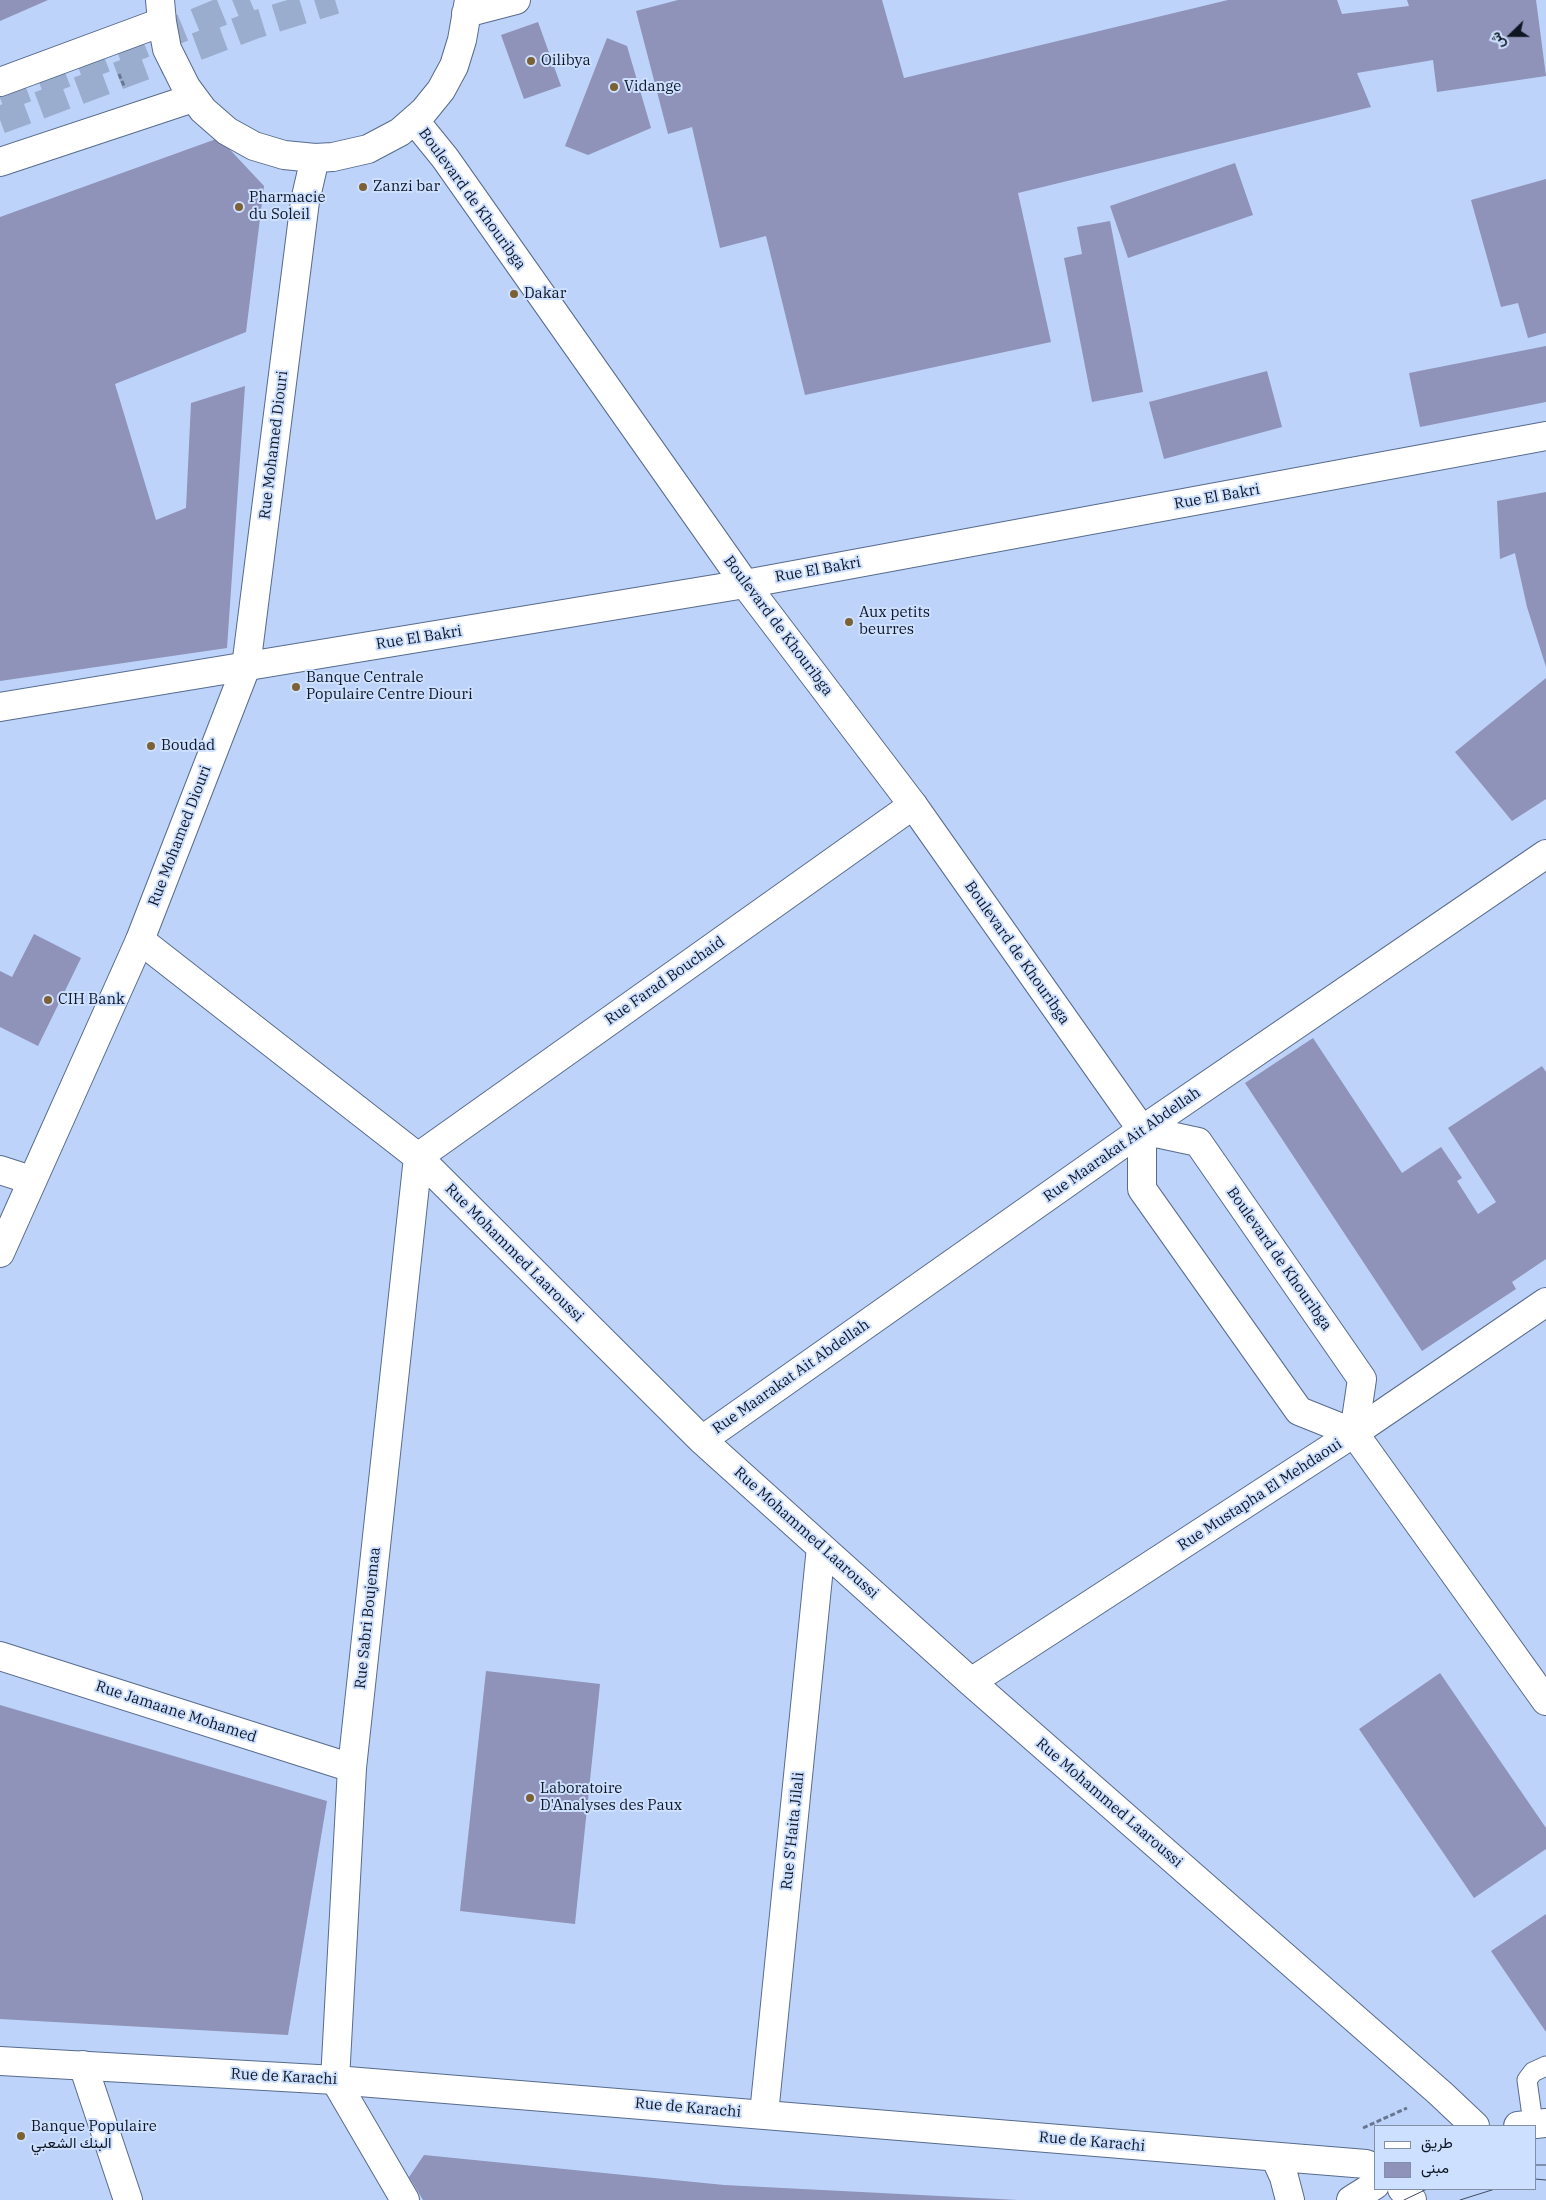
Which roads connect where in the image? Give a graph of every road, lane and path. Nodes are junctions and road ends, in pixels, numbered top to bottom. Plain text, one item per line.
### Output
1 (516, 0) edge
2 (468, 6) edge
3 (161, 11) edge
4 (108, 42) junction
5 (0, 82) edge
6 (193, 98) junction
7 (136, 118) junction
8 (415, 121) junction
9 (315, 158) junction
10 (0, 162) edge
11 (1546, 436) edge
12 (745, 584) junction
13 (246, 667) junction
14 (0, 707) edge
15 (913, 805) junction
16 (1546, 854) edge
17 (140, 940) junction
18 (1142, 1130) junction
19 (418, 1157) junction
20 (0, 1170) edge
21 (31, 1180) junction
22 (0, 1253) edge
23 (1546, 1302) edge
24 (1354, 1433) junction
25 (702, 1440) junction
26 (822, 1547) junction
27 (0, 1656) edge
28 (971, 1682) junction
29 (1546, 1700) edge
30 (352, 1768) junction
31 (0, 2061) edge
32 (83, 2065) junction
33 (1546, 2066) edge
34 (335, 2080) junction
35 (764, 2114) junction
36 (1532, 2124) edge
37 (1474, 2125) edge
38 (1275, 2157) junction
39 (1374, 2168) edge
40 (1374, 2187) edge
41 (1403, 2190) edge
42 (128, 2200) edge
43 (406, 2200) edge
44 (1290, 2200) edge
45 (1350, 2200) edge
46 (1412, 2200) edge

1 - 2 street
2 - 8 street
3 - 4 street
3 - 6 street
4 - 5 street
4 - 7 path
6 - 7 street
6 - 9 street
7 - 10 street
8 - 9 street
8 - 12 street, Boulevard de Khouribga
9 - 13 street, Rue Mohamed Diouri
11 - 12 street, Rue El Bakri
12 - 13 street, Rue El Bakri
12 - 15 street, Boulevard de Khouribga
13 - 14 street, Rue El Bakri
13 - 17 street, Rue Mohamed Diouri
15 - 18 street, Boulevard de Khouribga
15 - 19 street, Rue Farad Bouchaid
16 - 18 street, Rue Maarakat Ait Abdellah
17 - 19 street, Rue Mohammed Laaroussi
17 - 21 street, Rue Mohamed Diouri
18 - 24 street
18 - 24 street, Boulevard de Khouribga
18 - 25 street, Rue Maarakat Ait Abdellah
19 - 25 street, Rue Mohammed Laaroussi
19 - 30 street, Rue Sabri Boujemaa
20 - 21 street
21 - 22 street, Rue Mohamed Diouri
23 - 24 street, Rue Mustapha El Mehdaoui
24 - 28 street, Rue Mustapha El Mehdaoui
24 - 29 street
25 - 26 street, Rue Mohammed Laaroussi
26 - 28 street, Rue Mohammed Laaroussi
26 - 35 street, Rue S'Haita Jilali
27 - 30 street, Rue Jamaane Mohamed
28 - 37 street, Rue Mohammed Laaroussi
30 - 34 street, Rue Sabri Boujemaa
31 - 32 street, Rue de Karachi
32 - 34 street, Rue de Karachi
32 - 42 street
33 - 36 lane
34 - 35 street, Rue de Karachi
34 - 43 street
35 - 38 street, Rue de Karachi
38 - 39 street, Rue de Karachi
38 - 44 street
40 - 45 street
41 - 46 street

